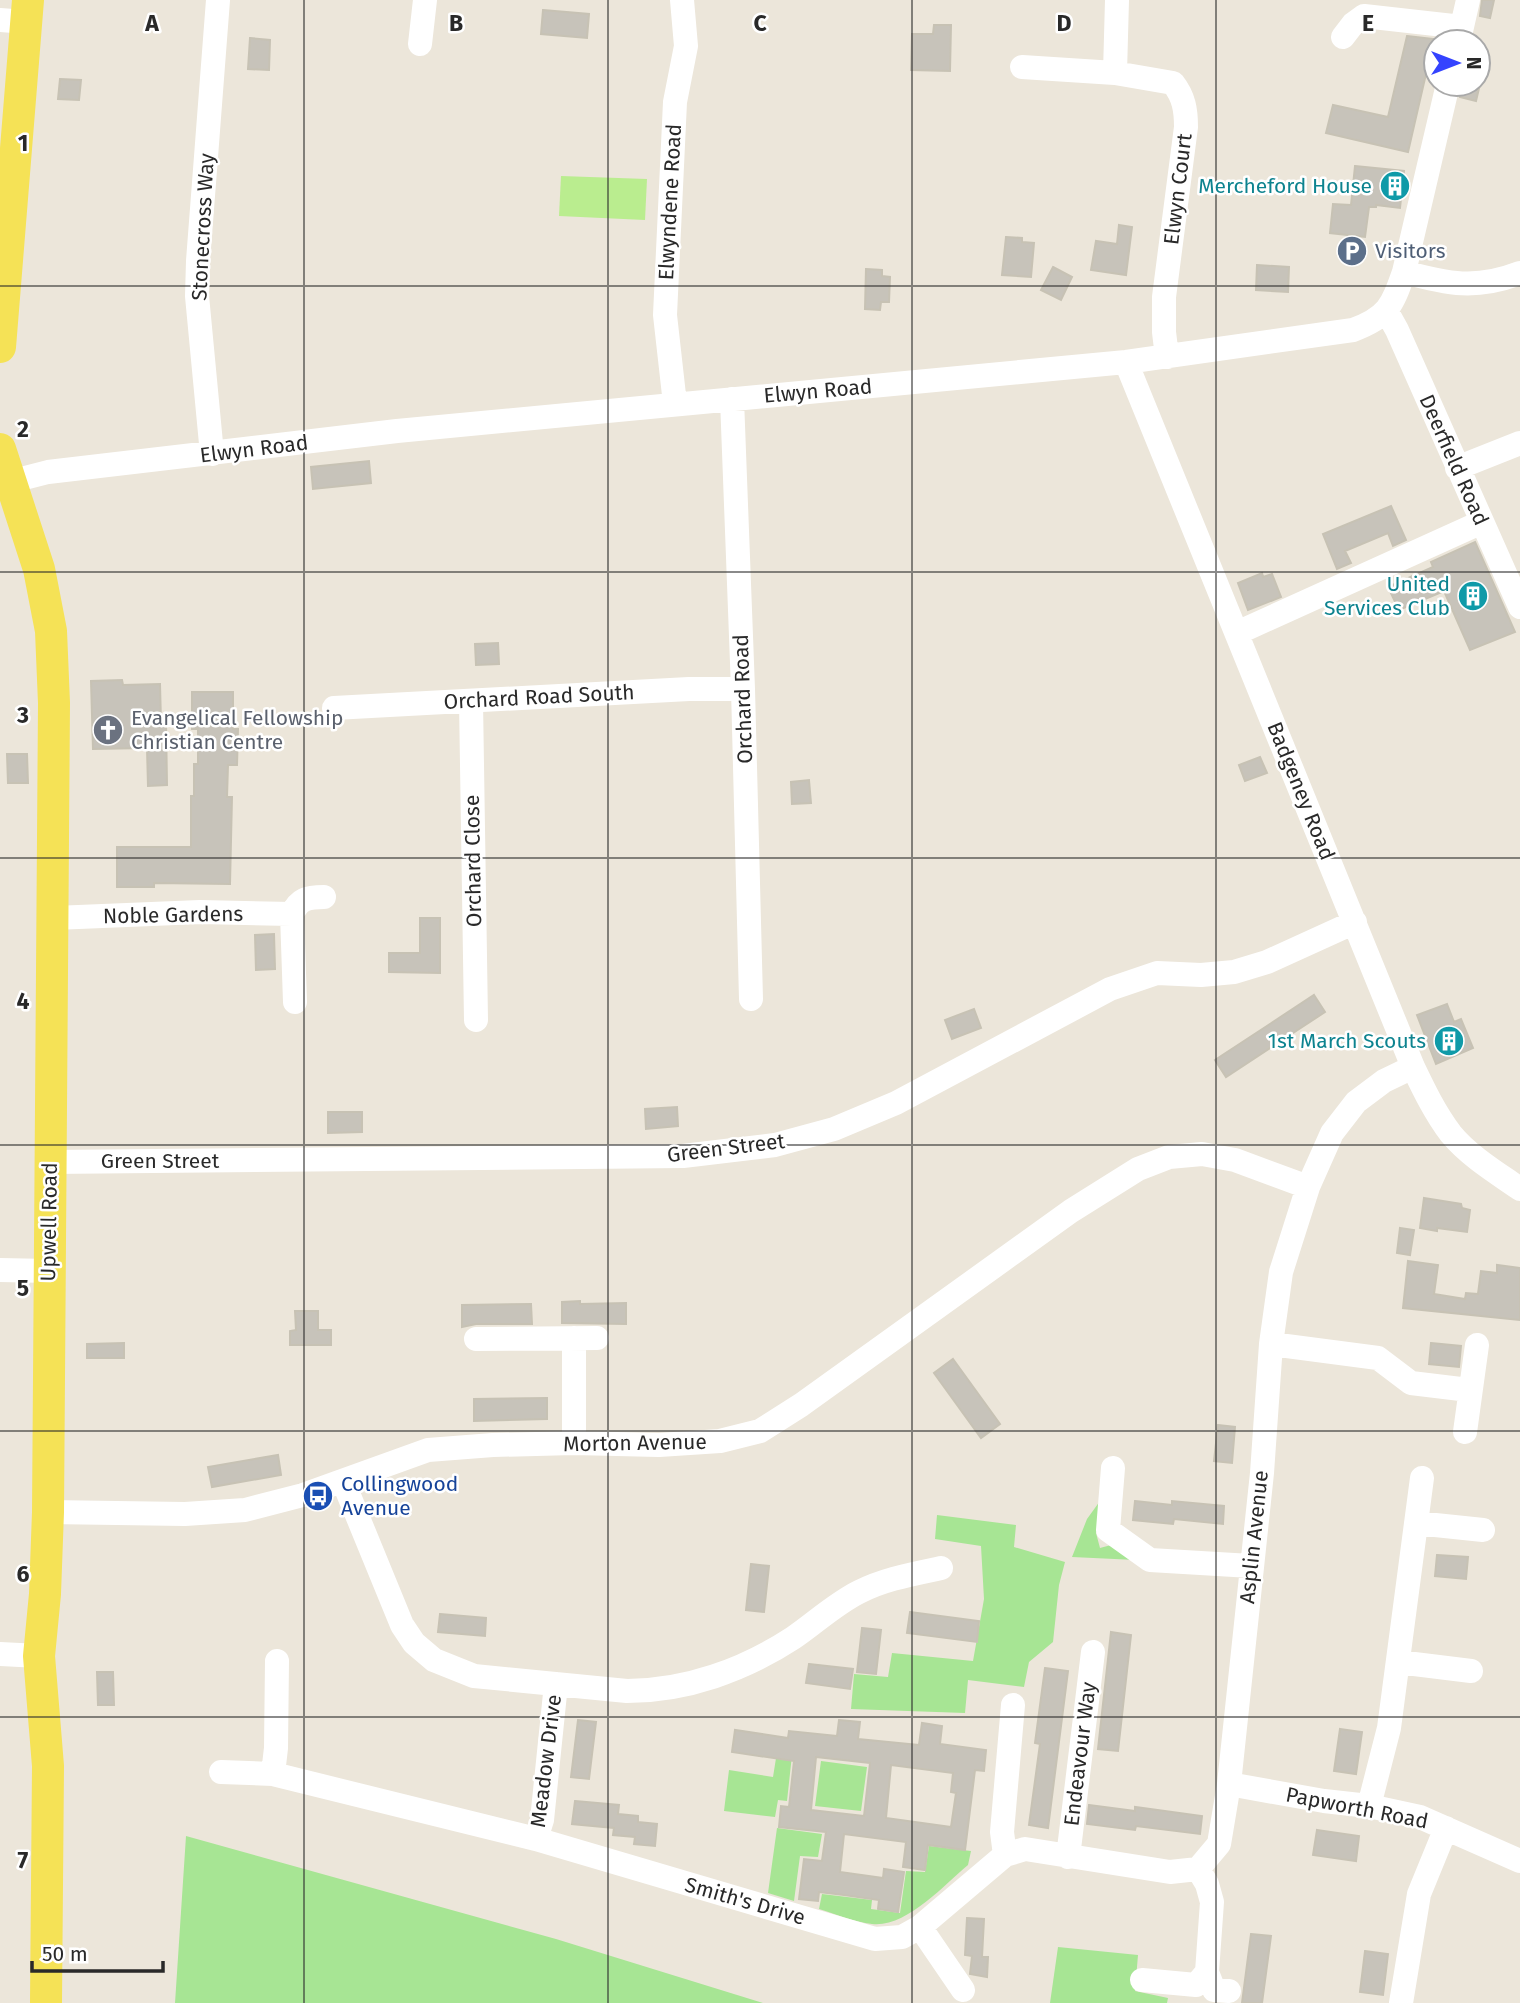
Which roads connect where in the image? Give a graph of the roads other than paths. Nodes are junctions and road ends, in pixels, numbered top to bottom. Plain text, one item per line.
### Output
1 (218, 0) edge
2 (425, 0) edge
3 (682, 0) edge
4 (1117, 0) edge
5 (1468, 0) edge
6 (18, 14) edge
7 (1428, 28) edge
8 (1461, 28) edge
9 (1343, 37) dead end
10 (420, 44) dead end
11 (1022, 67) dead end
12 (1115, 73) junction
13 (1445, 98) edge
14 (1404, 272) junction
15 (1520, 273) edge
16 (1387, 312) junction
17 (0, 347) edge
18 (1167, 357) junction
19 (1126, 362) junction
20 (732, 399) junction
21 (675, 404) junction
22 (1520, 443) edge
23 (0, 449) edge
24 (212, 454) junction
25 (1457, 468) junction
26 (9, 482) junction
27 (1482, 522) junction
28 (1520, 607) edge
29 (1237, 633) junction
30 (743, 689) junction
31 (471, 701) junction
32 (334, 708) dead end
33 (324, 897) dead end
34 (292, 914) junction
35 (54, 918) junction
36 (1354, 922) junction
37 (751, 999) dead end
38 (295, 1002) dead end
39 (476, 1020) dead end
40 (1413, 1067) junction
41 (50, 1162) junction
42 (1308, 1187) junction
43 (1520, 1189) edge
44 (0, 1270) edge
45 (49, 1271) junction
46 (476, 1339) dead end
47 (1271, 1344) junction
48 (1477, 1345) dead end
49 (1469, 1390) junction
50 (1465, 1432) dead end
51 (574, 1443) junction
52 (1113, 1468) dead end
53 (1422, 1478) dead end
54 (343, 1481) junction
55 (48, 1513) junction
56 (1416, 1523) junction
57 (1483, 1530) dead end
58 (1251, 1566) junction
59 (941, 1568) dead end
60 (1093, 1652) dead end
61 (0, 1654) edge
62 (39, 1656) junction
63 (277, 1661) dead end
64 (1398, 1662) junction
65 (1471, 1671) dead end
66 (556, 1684) junction
67 (1013, 1704) dead end
68 (221, 1772) dead end
69 (273, 1773) junction
70 (1229, 1784) junction
71 (1369, 1806) junction
72 (1446, 1828) junction
73 (536, 1839) junction
74 (1005, 1855) junction
75 (1068, 1857) junction
76 (1520, 1861) edge
77 (1198, 1868) junction
78 (920, 1927) junction
79 (1208, 1972) junction
80 (1142, 1980) dead end
81 (963, 1990) dead end
82 (1228, 1992) dead end
83 (46, 2003) edge
84 (1401, 2003) edge

1 - 24 street, Stonecross Way
2 - 10 street
3 - 21 street, Elwyndene Road
4 - 12 street
5 - 8 street
6 - 17 main road
7 - 9 street
11 - 12 street, Elwyn Court
12 - 18 street, Elwyn Court
13 - 14 street
14 - 15 street
14 - 16 street
16 - 18 street, Elwyn Road
16 - 25 street, Deerfield Road
18 - 19 street, Elwyn Road
19 - 20 street, Elwyn Road
19 - 29 street, Badgeney Road
20 - 21 street, Elwyn Road
20 - 30 street, Orchard Road
21 - 24 street, Elwyn Road
22 - 25 street
23 - 26 main road, Upwell Road
24 - 26 street, Elwyn Road
25 - 27 street, Deerfield Road
26 - 35 main road, Upwell Road
27 - 28 street, Deerfield Road
27 - 29 street
29 - 36 street, Badgeney Road
30 - 31 street, Orchard Road South
30 - 37 street, Orchard Road
31 - 32 street, Orchard Road South
31 - 39 street, Orchard Close
33 - 34 street
34 - 35 street, Noble Gardens
34 - 38 street
35 - 41 main road, Upwell Road
36 - 40 street, Badgeney Road
36 - 41 street, Green Street
40 - 42 street, Asplin Avenue
40 - 43 street, Badgeney Road
41 - 45 main road, Upwell Road
42 - 47 street, Asplin Avenue
42 - 51 street, Morton Avenue
44 - 45 street
45 - 55 main road, Upwell Road
46 - 51 street
47 - 49 street
47 - 58 street, Asplin Avenue
48 - 49 street
49 - 50 street
51 - 54 street, Morton Avenue
52 - 58 street
53 - 56 street
54 - 55 street, Morton Avenue
54 - 66 street
55 - 62 main road, Upwell Road
56 - 57 street
56 - 64 street
58 - 70 street, Asplin Avenue
59 - 66 street
60 - 75 street, Endeavour Way
61 - 62 street
62 - 83 main road, Upwell Road
63 - 69 street
64 - 65 street
64 - 71 street
66 - 73 street, Meadow Drive
67 - 74 street
68 - 69 street, Smith's Drive
69 - 73 street, Smith's Drive
70 - 71 street, Papworth Road
70 - 77 street, Asplin Avenue
71 - 72 street, Papworth Road
72 - 76 street, Papworth Road
72 - 84 street
73 - 78 street, Smith's Drive
74 - 75 street
74 - 78 street, Smith's Drive
75 - 77 street
77 - 79 street
78 - 81 street
79 - 80 street
79 - 82 street

